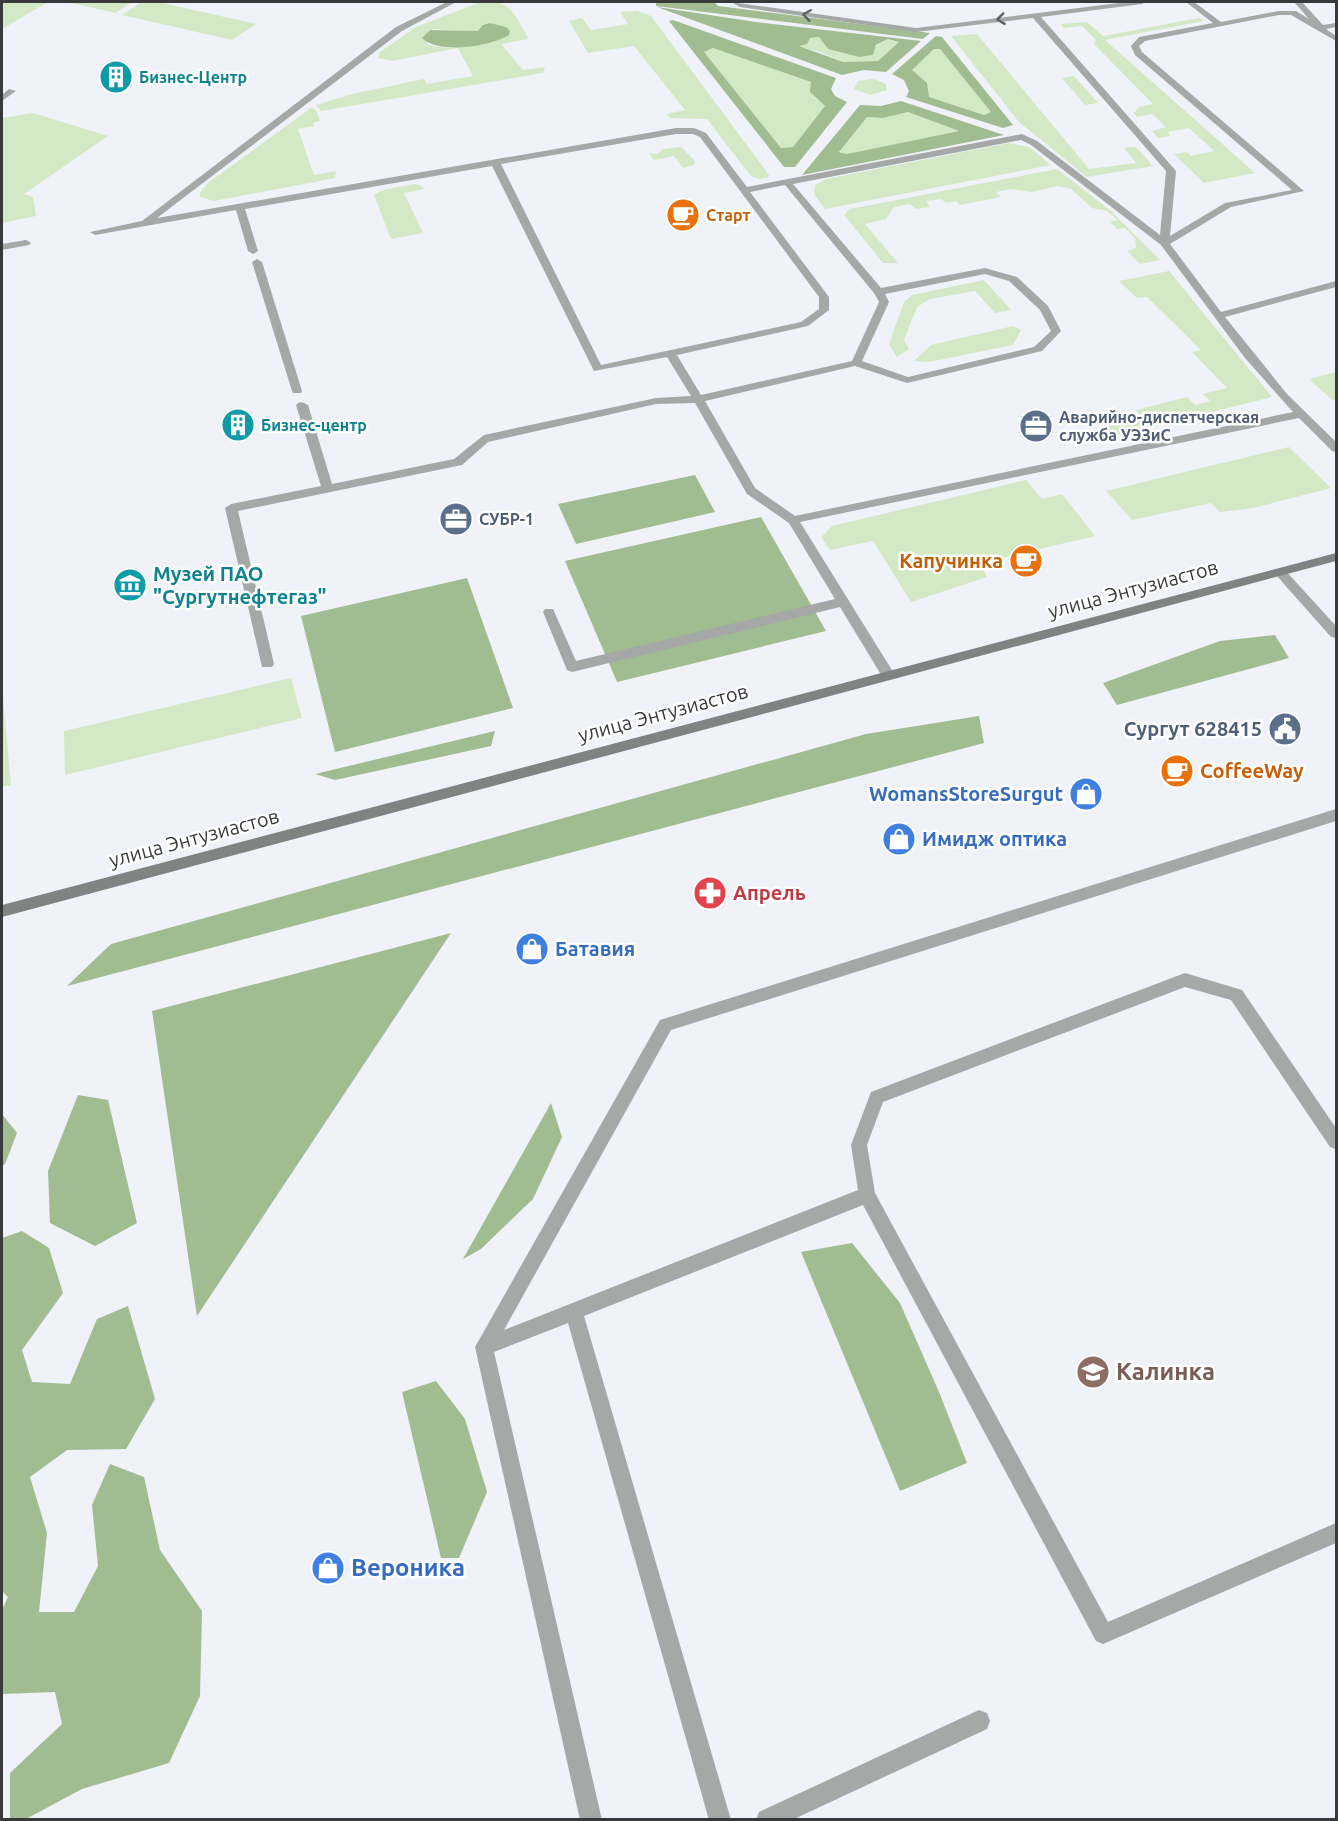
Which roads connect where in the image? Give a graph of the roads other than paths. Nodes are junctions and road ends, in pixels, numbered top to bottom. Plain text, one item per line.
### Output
1 (452, 2) edge
2 (735, 2) edge
3 (1142, 2) edge
4 (1190, 2) edge
5 (1298, 2) edge
6 (1035, 15) junction
7 (1218, 23) junction
8 (1336, 25) edge
9 (1322, 28) junction
10 (1336, 39) edge
11 (12, 91) dead end
12 (2, 99) edge
13 (495, 162) junction
14 (787, 182) junction
15 (746, 190) junction
16 (240, 207) junction
17 (144, 223) junction
18 (95, 232) dead end
19 (26, 243) dead end
20 (1164, 243) junction
21 (2, 247) edge
22 (253, 251) dead end
23 (257, 262) dead end
24 (1336, 284) edge
25 (879, 291) junction
26 (1220, 315) junction
27 (670, 353) junction
28 (856, 363) junction
29 (297, 391) dead end
30 (698, 399) junction
31 (302, 405) dead end
32 (1301, 414) junction
33 (1334, 442) edge
34 (327, 488) junction
35 (793, 520) junction
36 (1336, 557) edge
37 (1280, 572) junction
38 (843, 602) junction
39 (549, 612) dead end
40 (1336, 634) edge
41 (267, 664) dead end
42 (888, 675) junction
43 (1336, 815) edge
44 (2, 911) edge
45 (1336, 1141) edge
46 (867, 1195) junction
47 (573, 1310) junction
48 (484, 1347) junction
49 (1336, 1533) edge
50 (979, 1722) dead end
51 (591, 1820) edge
52 (720, 1820) edge
53 (767, 1820) edge

1 - 17 lane
6 -> 2 lane
3 - 6 lane
4 - 7 lane
5 - 9 lane
6 - 20 lane
7 - 9 lane
7 - 20 lane
8 - 9 lane
9 - 10 lane
11 - 12 lane
13 - 15 lane
13 - 16 lane
13 - 27 lane
14 - 15 lane
14 - 20 lane
14 - 25 lane
15 - 27 lane
16 - 17 lane
16 - 22 lane
17 - 18 lane
19 - 21 lane
20 - 26 lane
23 - 29 lane
24 - 26 lane
25 - 28 lane
25 - 28 lane
26 - 32 lane
27 - 30 lane
28 - 30 lane
30 - 34 lane
30 - 35 lane
31 - 34 lane
32 - 33 lane
32 - 35 lane
34 - 41 lane
35 - 38 lane
36 - 37 main road, улица Энтузиастов
37 - 40 lane
37 - 42 main road, улица Энтузиастов
38 - 39 lane
38 - 42 lane
42 - 44 main road, улица Энтузиастов
43 - 48 lane
45 - 46 lane
46 - 47 lane
46 - 49 lane
47 - 48 lane
47 - 52 lane
48 - 51 lane
50 - 53 lane

